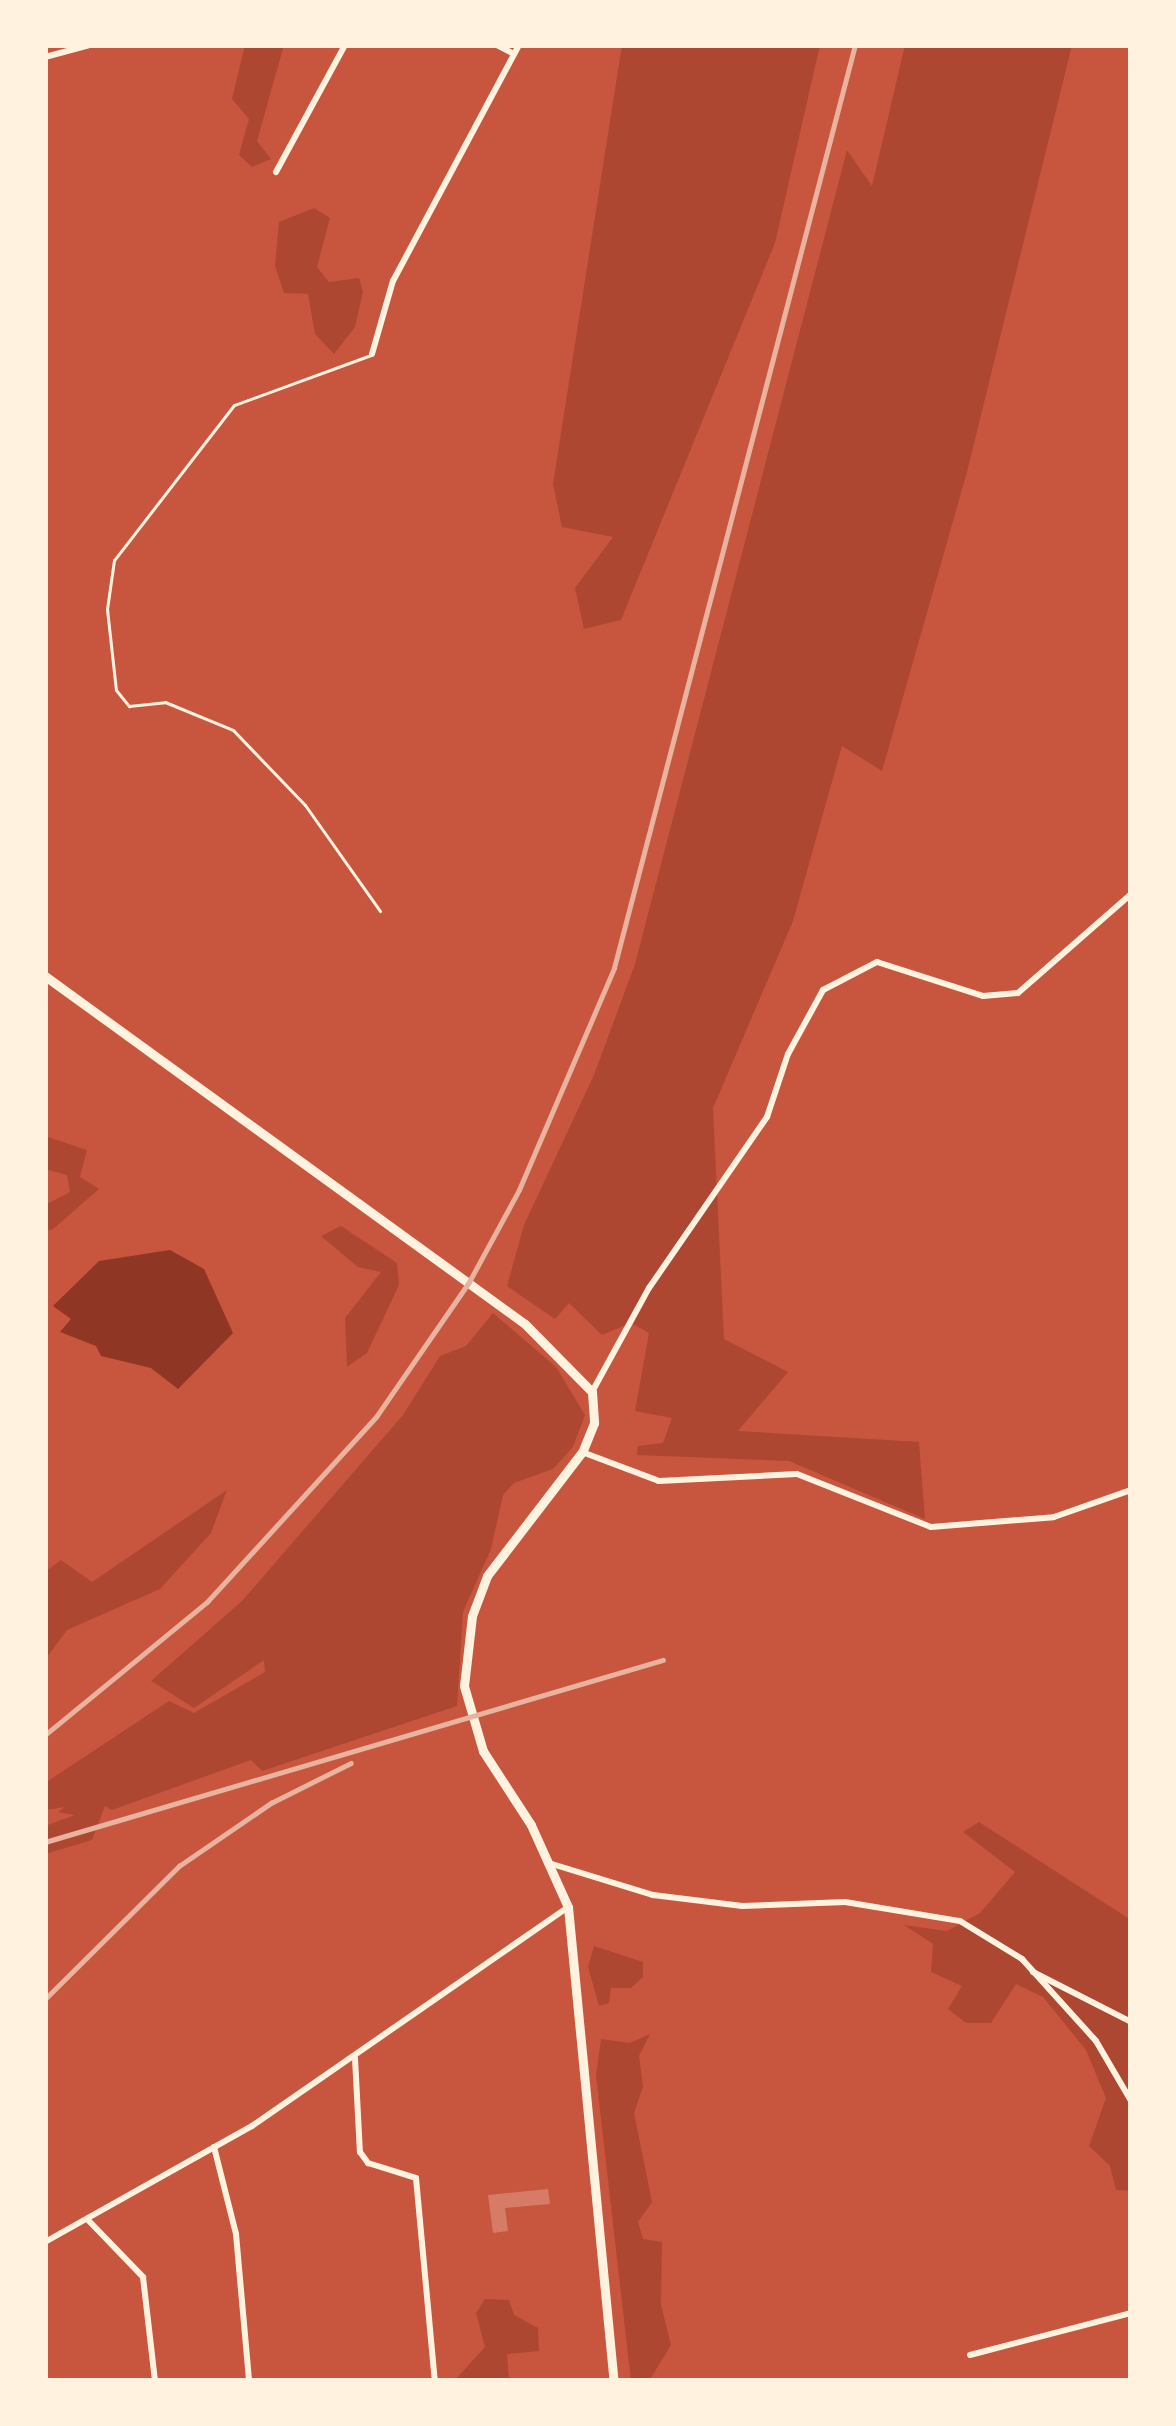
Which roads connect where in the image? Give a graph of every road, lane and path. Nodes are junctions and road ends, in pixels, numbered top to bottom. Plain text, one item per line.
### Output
1 (90, 45) edge
2 (345, 45) edge
3 (497, 45) edge
4 (519, 45) edge
5 (514, 54) junction
6 (45, 57) edge
7 (276, 172) dead end
8 (372, 354) joint
9 (1131, 894) edge
10 (380, 911) dead end
11 (45, 976) edge
12 (592, 1392) junction
13 (582, 1453) junction
14 (1131, 1490) edge
15 (552, 1864) junction
16 (568, 1907) junction
17 (1031, 1971) junction
18 (1131, 2022) edge
19 (355, 2058) junction
20 (1131, 2101) edge
21 (214, 2147) junction
22 (88, 2220) junction
23 (45, 2242) edge
24 (1131, 2313) edge
25 (970, 2355) dead end
26 (155, 2381) edge
27 (249, 2381) edge
28 (435, 2381) edge
29 (614, 2381) edge

1 - 6 street
2 - 7 street
3 - 5 street
4 - 5 street
5 - 8 street
8 - 10 lane
9 - 12 street
11 - 12 main road
12 - 13 main road
13 - 14 street
13 - 15 main road
15 - 16 main road
15 - 17 street
16 - 19 street
16 - 29 main road
17 - 18 street
17 - 20 street
19 - 21 street
19 - 28 street
21 - 22 street
21 - 27 street
22 - 23 street
22 - 26 street
24 - 25 street

